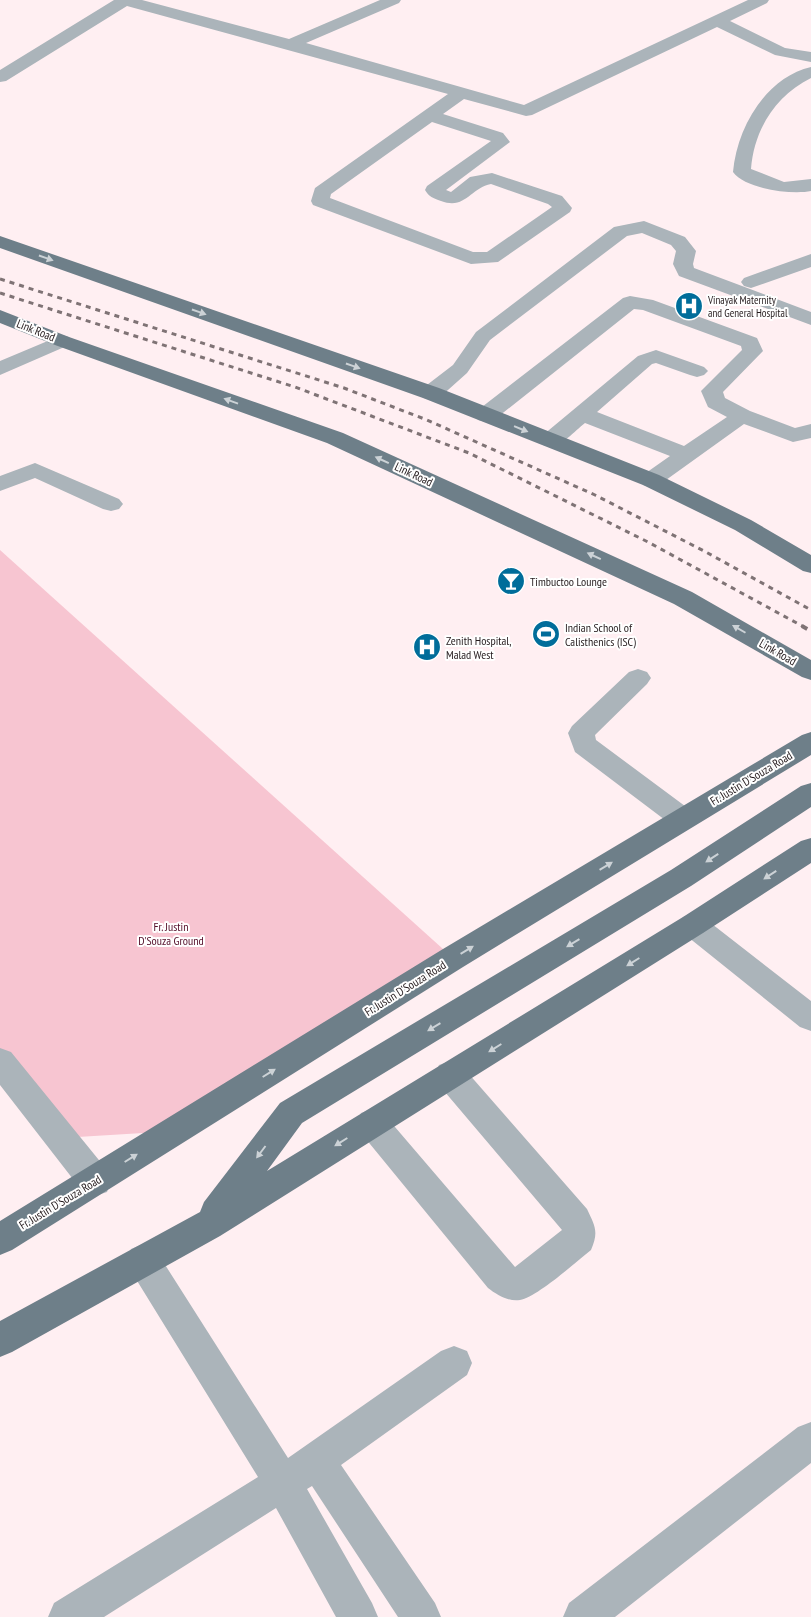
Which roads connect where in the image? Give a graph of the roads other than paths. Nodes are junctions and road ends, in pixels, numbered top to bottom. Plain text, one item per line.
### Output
1 (124, 0) edge
2 (393, 0) edge
3 (761, 0) edge
4 (718, 21) junction
5 (290, 44) junction
6 (811, 57) edge
7 (811, 72) edge
8 (0, 76) edge
9 (461, 93) junction
10 (428, 115) junction
11 (811, 185) edge
12 (0, 242) edge
13 (811, 260) edge
14 (751, 282) dead end
15 (0, 316) edge
16 (811, 319) edge
17 (62, 341) junction
18 (0, 369) edge
19 (697, 371) dead end
20 (432, 393) junction
21 (582, 414) junction
22 (486, 415) junction
23 (742, 416) junction
24 (811, 431) edge
25 (551, 440) junction
26 (686, 456) junction
27 (651, 480) junction
28 (0, 484) edge
29 (111, 504) dead end
30 (811, 564) edge
31 (811, 671) edge
32 (638, 678) dead end
33 (811, 742) edge
34 (811, 793) edge
35 (683, 820) junction
36 (811, 849) edge
37 (693, 925) junction
38 (811, 1018) edge
39 (0, 1061) edge
40 (450, 1076) junction
41 (372, 1123) junction
42 (95, 1181) junction
43 (208, 1225) junction
44 (0, 1238) edge
45 (143, 1260) junction
46 (0, 1340) edge
47 (454, 1364) dead end
48 (811, 1440) edge
49 (316, 1460) junction
50 (283, 1483) junction
51 (68, 1617) edge
52 (358, 1617) edge
53 (421, 1617) edge
54 (583, 1617) edge

1 - 5 street
1 - 8 street
2 - 5 street
3 - 4 street
4 - 6 street
4 - 9 street
5 - 9 street
7 - 11 street
9 - 10 street
10 - 10 street
12 -> 20 main road
13 - 14 street
15 - 17 main road, Link Road
16 - 20 street
17 - 18 street
31 -> 17 main road, Link Road
19 - 21 street
20 - 22 main road
21 - 25 street
21 - 26 street
22 - 23 street
22 -> 25 main road
23 - 24 street
23 - 26 street
25 - 27 main road
26 - 27 street
27 - 30 main road
28 - 29 street
32 - 35 street
33 - 35 main road, Fr. Justin D'Souza Road
34 -> 43 main road
42 -> 35 main road, Fr. Justin D'Souza Road
36 -> 37 main road
37 - 38 street
37 -> 40 main road
39 - 42 street
40 - 41 main road
40 - 41 street
41 -> 43 main road
42 - 44 main road, Fr. Justin D'Souza Road
43 - 45 main road
45 - 46 main road
45 - 50 street
47 - 49 street
48 - 54 street
49 - 50 street
49 - 53 street
50 - 51 street
50 - 52 street

